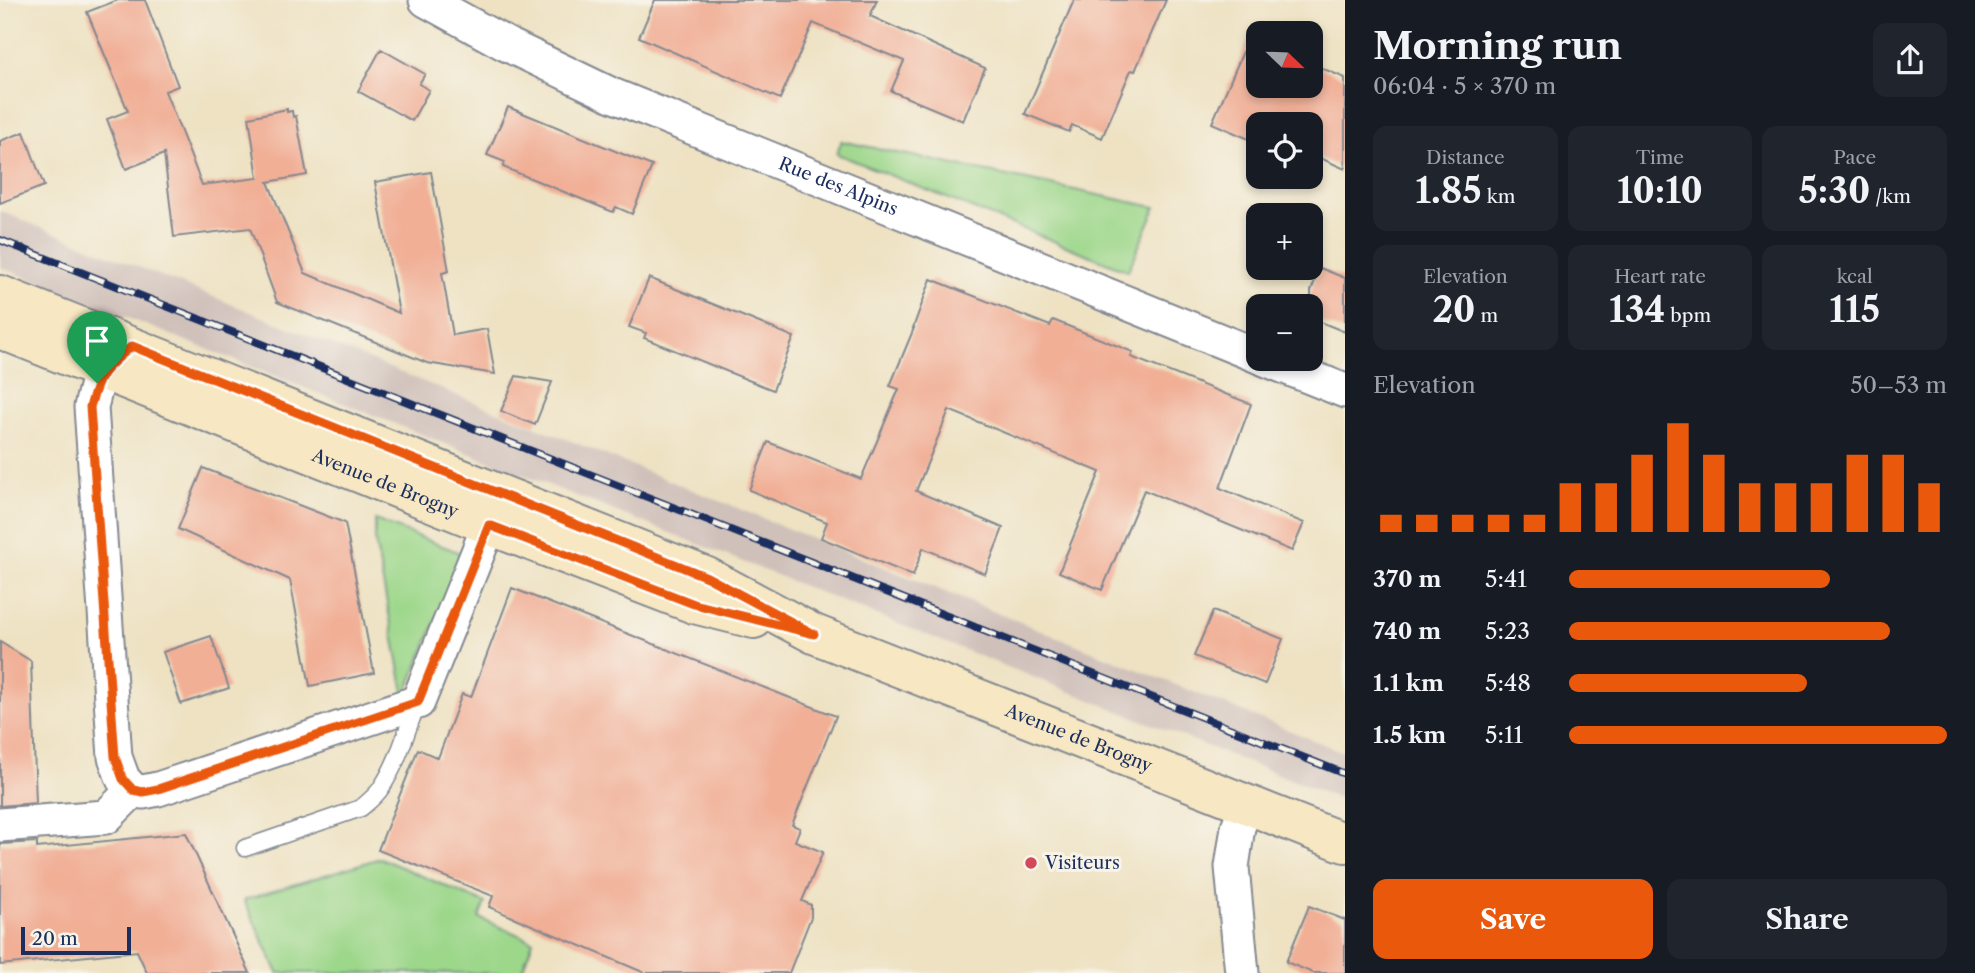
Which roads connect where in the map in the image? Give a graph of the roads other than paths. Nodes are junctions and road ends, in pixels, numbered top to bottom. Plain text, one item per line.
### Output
1 (426, 0) edge
2 (5, 307) edge
3 (1246, 351) edge
4 (118, 358) junction
5 (1295, 371) edge
6 (1345, 391) edge
7 (529, 507) junction
8 (489, 525) junction
9 (814, 634) junction
10 (418, 702) junction
11 (133, 790) junction
12 (1248, 804) junction
13 (0, 825) edge
14 (1345, 843) edge
15 (245, 848) dead end
16 (1242, 973) edge

1 - 3 street, Rue des Alpins
2 - 4 main road, Avenue de Brogny
4 - 7 main road, Avenue de Brogny
4 - 8 main road, Avenue de Brogny
4 - 11 street
5 - 6 street
7 - 8 lane
7 - 9 main road, Avenue de Brogny
8 - 9 main road, Avenue de Brogny
8 - 10 street
9 - 12 main road, Avenue de Brogny
10 - 11 street
10 - 15 lane
11 - 13 street
12 - 14 main road, Avenue de Brogny
12 - 16 street

